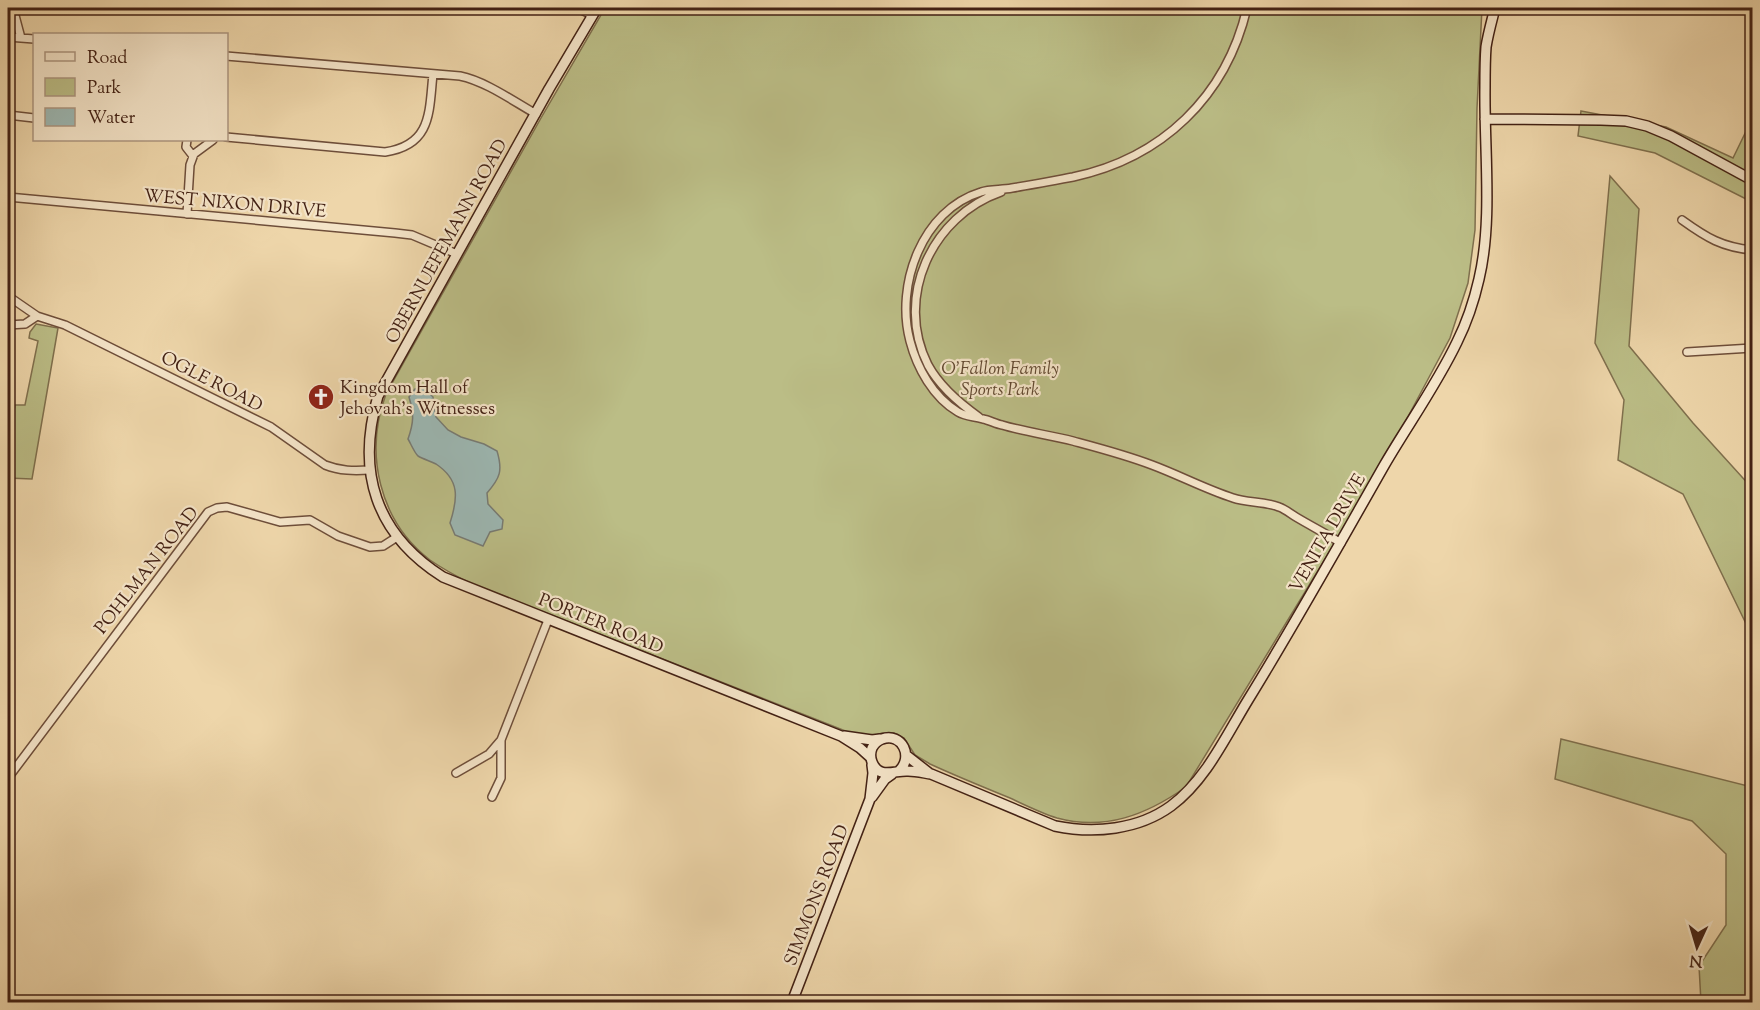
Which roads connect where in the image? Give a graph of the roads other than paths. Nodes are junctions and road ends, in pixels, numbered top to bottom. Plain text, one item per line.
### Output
1 (13, 8) edge
2 (577, 8) edge
3 (1247, 8) edge
4 (1495, 8) edge
5 (594, 11) edge
6 (8, 37) edge
7 (21, 38) junction
8 (33, 39) edge
9 (228, 56) edge
10 (433, 74) junction
11 (536, 114) junction
12 (8, 115) edge
13 (33, 118) edge
14 (1485, 119) junction
15 (228, 137) edge
16 (187, 141) edge
17 (212, 141) edge
18 (193, 156) junction
19 (1752, 180) edge
20 (1010, 189) junction
21 (8, 197) edge
22 (187, 214) junction
23 (1682, 220) dead end
24 (1752, 250) edge
25 (457, 254) junction
26 (8, 296) edge
27 (37, 316) junction
28 (8, 325) edge
29 (1752, 348) edge
30 (1687, 352) dead end
31 (981, 418) junction
32 (370, 470) junction
33 (378, 504) joint
34 (397, 537) junction
35 (1341, 543) junction
36 (548, 620) junction
37 (841, 736) junction
38 (881, 739) junction
39 (501, 740) junction
40 (906, 755) junction
41 (871, 761) junction
42 (896, 772) junction
43 (456, 773) dead end
44 (931, 774) junction
45 (8, 778) edge
46 (492, 797) dead end
47 (870, 799) junction
48 (792, 1002) edge
49 (879, 1002) edge
50 (900, 1002) edge

1 - 7 street
2 - 5 street
3 - 20 street
4 - 14 street, VENITA DRIVE
5 - 11 street, OBERNUEFEMANN ROAD
6 - 7 street
7 - 8 street
9 - 10 street
10 - 11 street
10 - 15 street
11 - 25 street, OBERNUEFEMANN ROAD
12 - 13 street
14 - 19 street
14 - 35 street, VENITA DRIVE
16 - 18 street
17 - 18 street
18 - 22 street
20 - 31 street
20 - 31 street
21 - 22 street, WEST NIXON DRIVE
22 - 25 street, WEST NIXON DRIVE
23 - 24 street
25 - 32 street, OBERNUEFEMANN ROAD
26 - 27 street, OGLE ROAD
27 - 28 street
27 - 32 street, OGLE ROAD
29 - 30 street
31 - 35 street
32 - 33 street, OBERNUEFEMANN ROAD
33 - 34 street, PORTER ROAD
34 - 36 street, PORTER ROAD
34 - 45 street, POHLMAN ROAD
35 - 44 street, VENITA DRIVE
36 - 37 street, PORTER ROAD
36 - 39 street
37 - 38 street, PORTER ROAD
37 - 41 street, PORTER ROAD
38 - 40 street
38 - 41 street
39 - 43 street
39 - 46 street
40 - 42 street
40 - 44 street, VENITA DRIVE
41 - 42 street
41 - 47 street, SIMMONS ROAD
42 - 44 street, VENITA DRIVE
42 - 47 street, SIMMONS ROAD
47 - 48 street, SIMMONS ROAD
49 - 50 street

